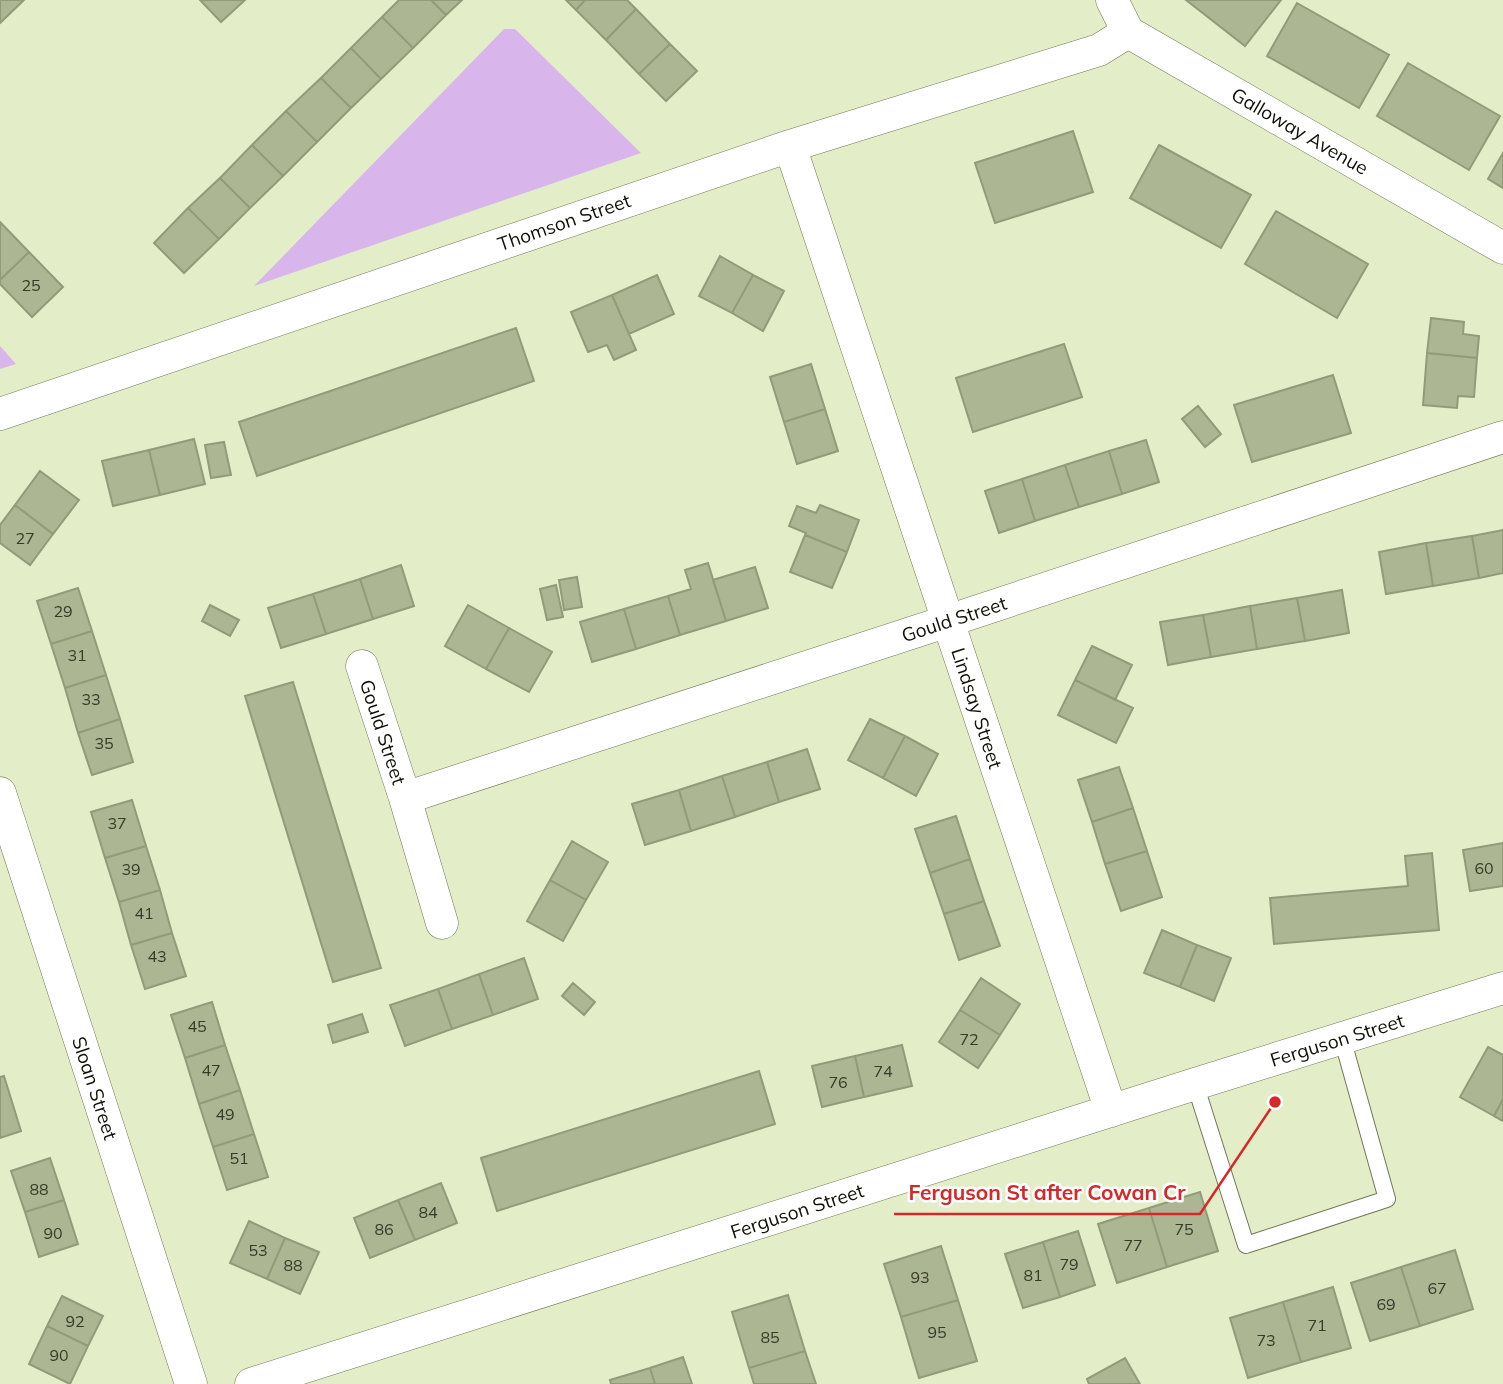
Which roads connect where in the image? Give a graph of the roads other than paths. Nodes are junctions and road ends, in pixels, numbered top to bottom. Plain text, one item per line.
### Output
1 (1112, 0) edge
2 (1128, 32) junction
3 (790, 146) junction
4 (1503, 248) edge
5 (0, 414) edge
6 (1503, 437) edge
7 (948, 621) junction
8 (362, 666) dead end
9 (0, 793) edge
10 (405, 798) junction
11 (442, 923) dead end
12 (1503, 988) edge
13 (1342, 1038) junction
14 (1195, 1084) junction
15 (1111, 1111) junction
16 (191, 1384) edge
17 (251, 1384) edge

1 - 2 street
2 - 3 street, Thomson Street
2 - 4 street, Galloway Avenue
3 - 5 street, Thomson Street
3 - 7 street, Lindsay Street
6 - 7 street, Gould Street
7 - 10 street, Gould Street
7 - 15 street, Lindsay Street
8 - 10 street, Gould Street
9 - 16 street, Sloan Street
10 - 11 street, Gould Street
12 - 13 street, Ferguson Street
13 - 14 street, Ferguson Street
13 - 14 lane
14 - 15 street, Ferguson Street
15 - 17 street, Ferguson Street

